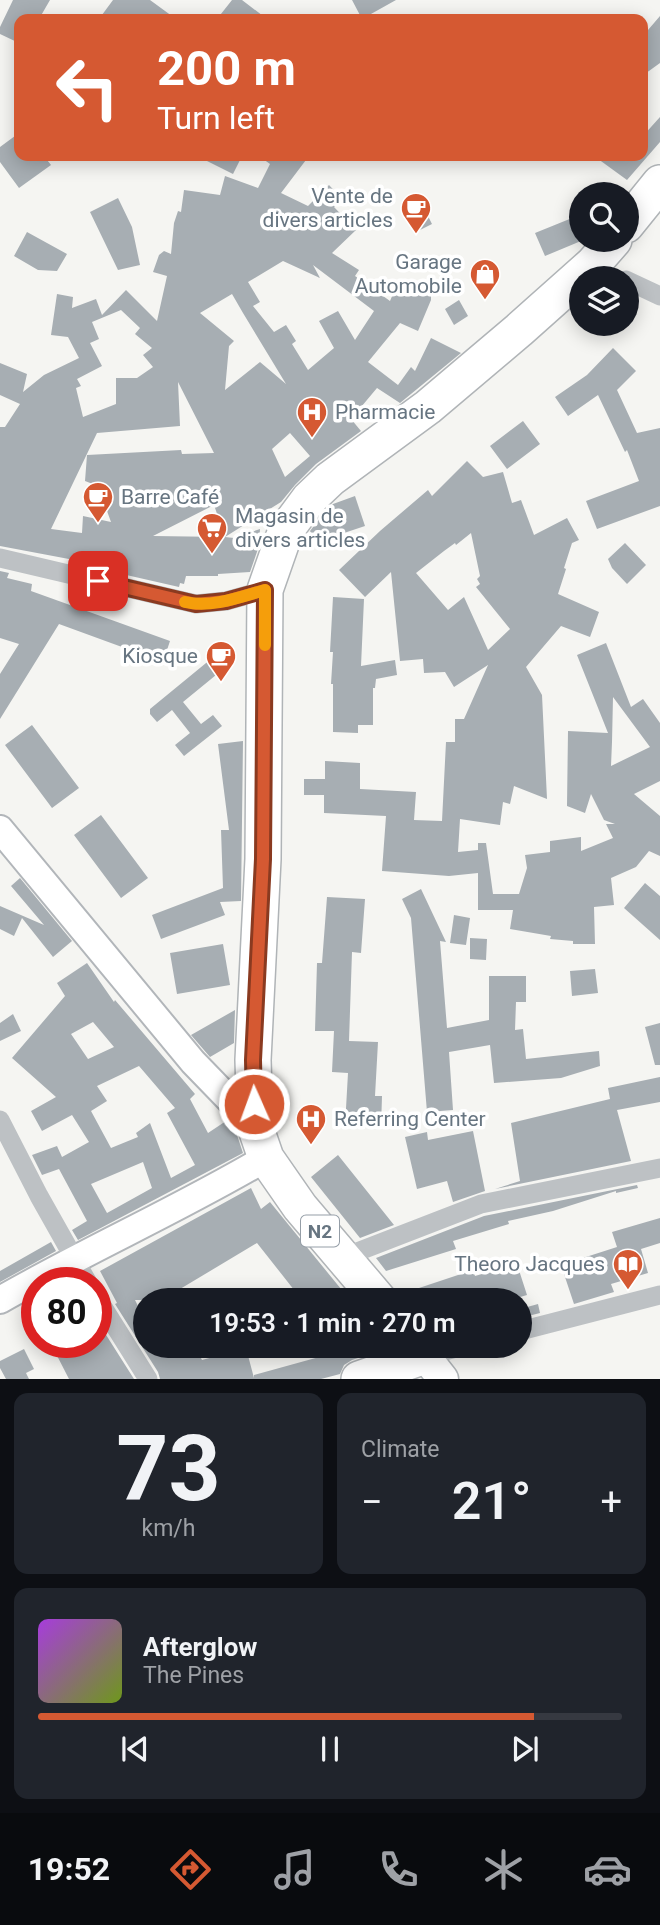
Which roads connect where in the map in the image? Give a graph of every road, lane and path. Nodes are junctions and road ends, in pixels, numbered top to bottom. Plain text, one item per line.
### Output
1 (660, 183) edge
2 (639, 209) edge
3 (639, 282) edge
4 (660, 296) edge
5 (569, 300) edge
6 (0, 558) edge
7 (265, 590) junction
8 (0, 829) edge
9 (0, 1120) edge
10 (260, 1142) junction
11 (660, 1168) edge
12 (344, 1257) junction
13 (73, 1258) junction
14 (78, 1267) edge
15 (369, 1288) edge
16 (660, 1295) edge
17 (0, 1300) edge
18 (112, 1322) edge
19 (532, 1328) edge
20 (428, 1360) edge
21 (148, 1379) edge
22 (359, 1379) edge

1 - 2 highway
3 - 4 street
5 - 7 highway
6 - 7 street
7 - 10 highway
8 - 10 main road
9 - 13 street
10 - 12 highway, N2
10 - 13 main road
11 - 12 street
12 - 15 highway, N2
13 - 14 street
13 - 17 main road
16 - 19 street
18 - 21 street
20 - 22 highway

